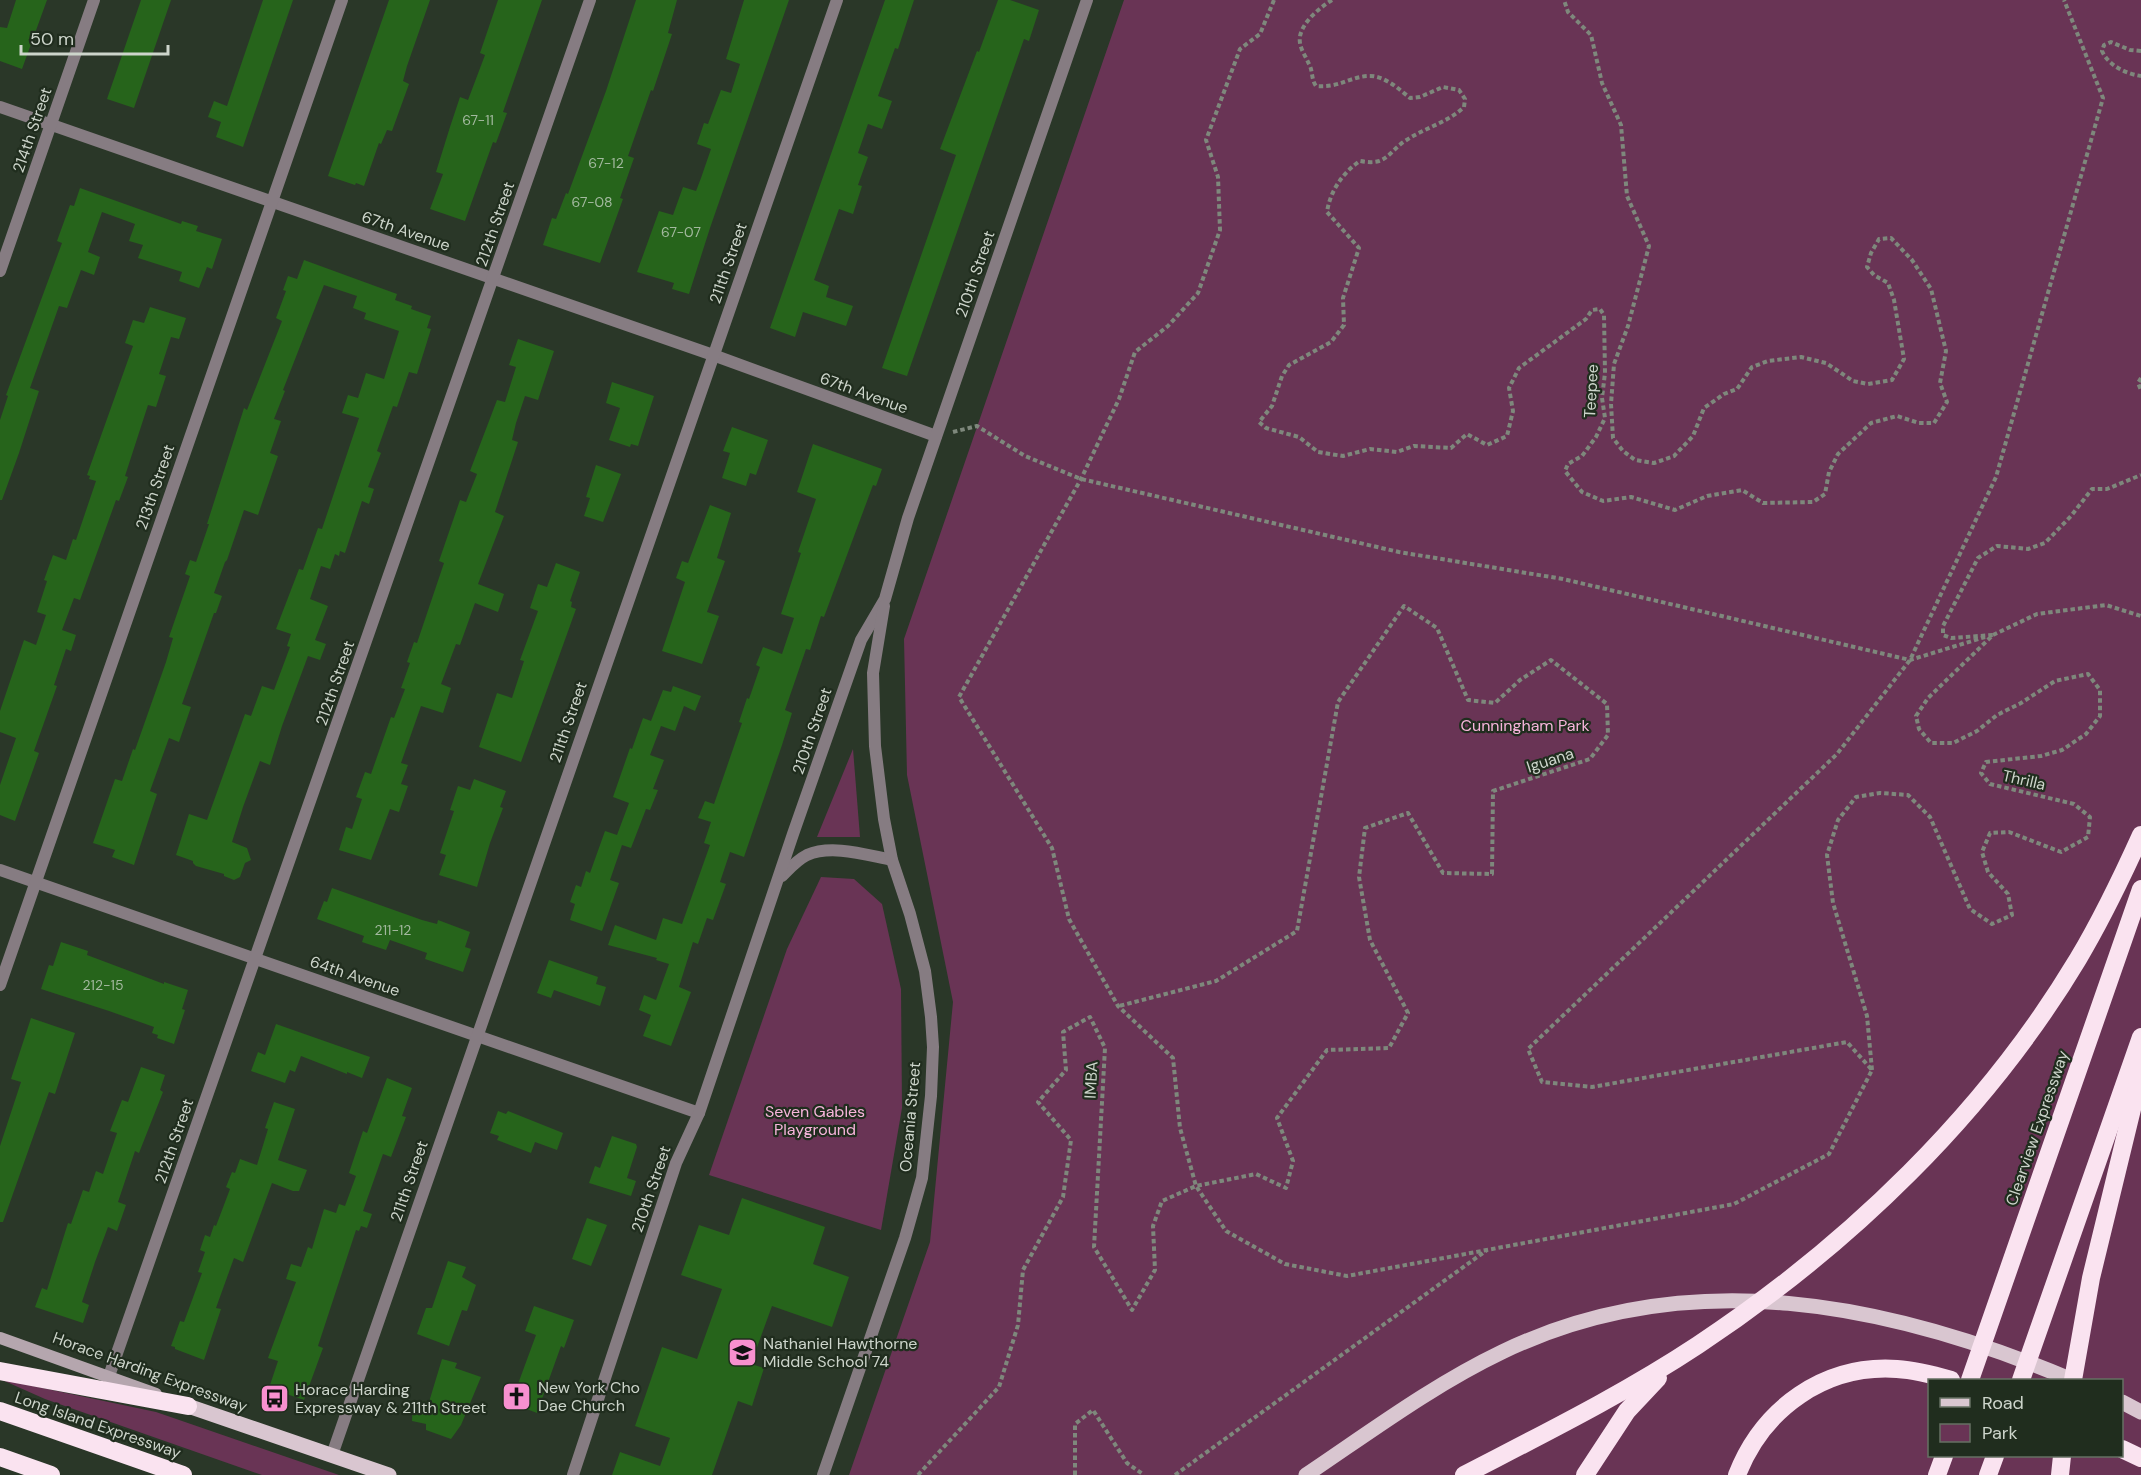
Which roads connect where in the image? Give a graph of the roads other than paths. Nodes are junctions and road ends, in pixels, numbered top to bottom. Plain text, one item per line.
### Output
1 (94, 0) edge
2 (342, 0) edge
3 (590, 0) edge
4 (837, 0) edge
5 (1087, 0) edge
6 (0, 107) edge
7 (51, 124) junction
8 (272, 201) junction
9 (0, 272) edge
10 (493, 279) junction
11 (714, 355) junction
12 (936, 436) junction
13 (885, 599) junction
14 (2141, 835) edge
15 (892, 860) junction
16 (0, 870) edge
17 (779, 878) junction
18 (36, 882) junction
19 (2141, 889) edge
20 (256, 958) junction
21 (0, 985) edge
22 (477, 1036) junction
23 (2141, 1037) edge
24 (2141, 1072) edge
25 (699, 1113) junction
26 (0, 1338) edge
27 (1696, 1346) junction
28 (0, 1371) edge
29 (109, 1376) junction
30 (1947, 1379) edge
31 (1970, 1379) edge
32 (2021, 1379) edge
33 (2070, 1379) edge
34 (2073, 1379) edge
35 (2123, 1403) edge
36 (188, 1406) junction
37 (0, 1411) edge
38 (2141, 1412) edge
39 (2123, 1450) edge
40 (332, 1455) junction
41 (0, 1457) edge
42 (1943, 1457) edge
43 (1994, 1457) edge
44 (2063, 1457) edge
45 (2141, 1458) edge
46 (51, 1475) edge
47 (183, 1475) edge
48 (389, 1475) edge
49 (573, 1475) edge
50 (823, 1475) edge
51 (1306, 1475) edge
52 (1464, 1475) edge
53 (1585, 1475) edge
54 (1737, 1475) edge
55 (1937, 1475) edge
56 (1989, 1475) edge
57 (2060, 1475) edge

1 - 7 street, 214th Street
2 - 8 street, 213th Street
3 - 10 street, 212th Street
4 - 11 street, 211th Street
5 - 12 street, 210th Street
6 - 7 street, 67th Avenue
7 - 8 street, 67th Avenue
7 - 9 street, 214th Street
8 - 10 street, 67th Avenue
8 - 18 street, 213th Street
10 - 11 street, 67th Avenue
10 - 20 street, 212th Street
11 - 12 street, 67th Avenue
11 - 22 street, 211th Street
12 - 13 street, 210th Street
13 - 15 street, Oceania Street
13 - 17 street, 210th Street
14 - 27 highway
15 - 17 street
15 - 50 street, Oceania Street
16 - 18 street, 64th Avenue
17 - 25 street, 210th Street
18 - 20 street, 64th Avenue
18 - 21 street, 213th Street
19 - 31 highway, Clearview Expressway
20 - 22 street, 64th Avenue
20 - 29 street, 212th Street
22 - 25 street, 64th Avenue
22 - 40 street, 211th Street
23 - 32 highway
24 - 34 highway
25 - 49 street, 210th Street
26 - 29 main road, Horace Harding Expressway
27 - 52 highway
27 - 53 highway
28 - 36 highway
29 - 36 main road, Horace Harding Expressway
30 - 54 highway
33 - 51 main road
35 - 38 main road
36 - 40 main road, Horace Harding Expressway
37 - 47 highway, Long Island Expressway
39 - 45 highway
40 - 48 main road, Horace Harding Expressway
41 - 46 highway
42 - 55 highway
43 - 56 highway
44 - 57 highway

